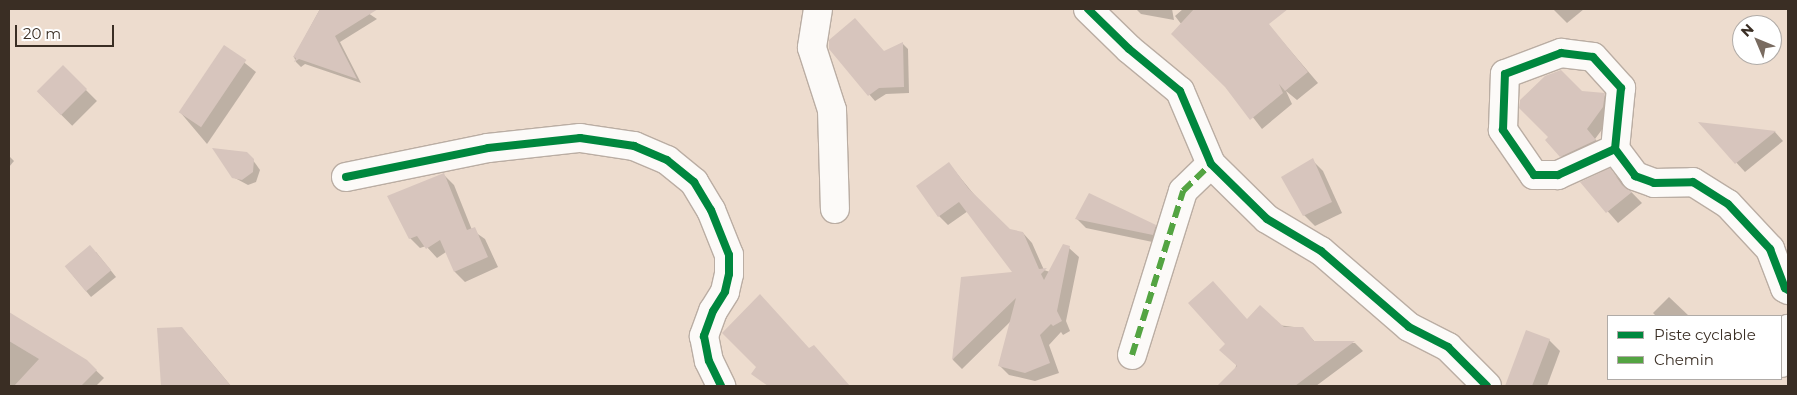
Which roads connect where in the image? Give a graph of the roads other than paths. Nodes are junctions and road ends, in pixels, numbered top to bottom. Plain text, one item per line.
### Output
1 (818, 9) edge
2 (1088, 9) edge
3 (1615, 149) junction
4 (1211, 164) junction
5 (346, 177) dead end
6 (835, 208) dead end
7 (1788, 290) edge
8 (1788, 329) edge
9 (1132, 355) dead end
10 (1782, 358) edge
11 (721, 386) edge
12 (1487, 386) edge

1 - 6 street
2 - 4 street
3 - 3 street
3 - 7 street
4 - 9 street
4 - 12 street
5 - 11 street
8 - 10 street

